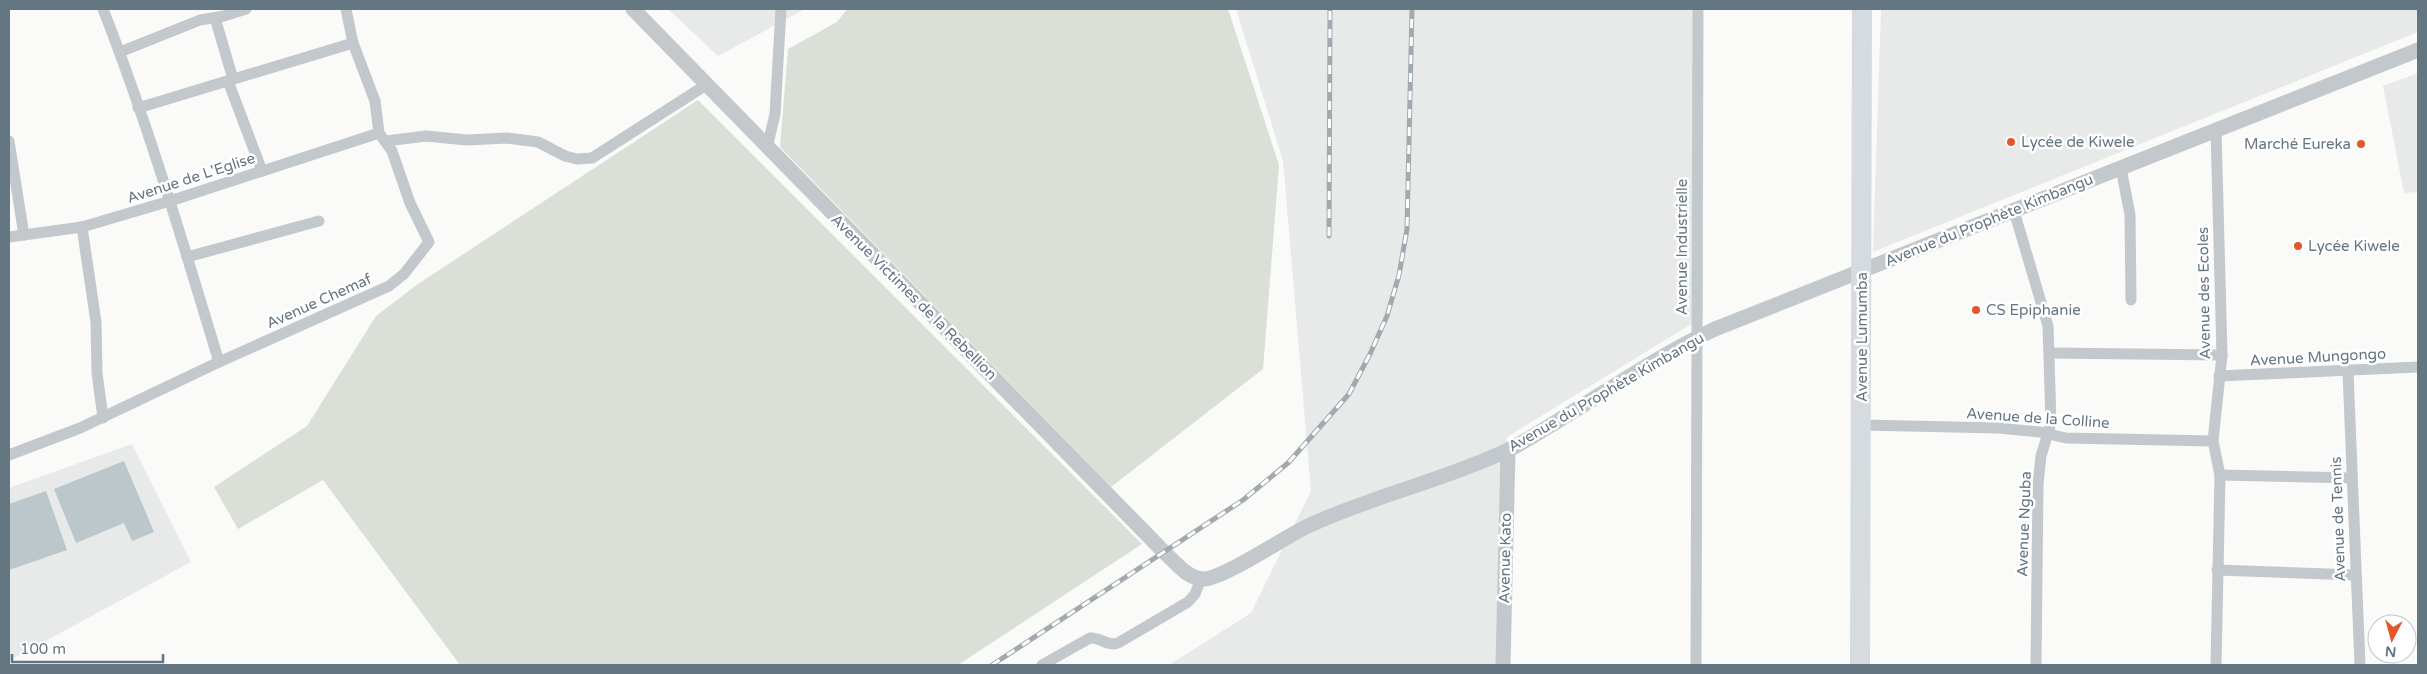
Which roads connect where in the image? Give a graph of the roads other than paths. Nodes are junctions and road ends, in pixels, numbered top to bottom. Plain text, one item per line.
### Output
1 (103, 9) edge
2 (246, 9) edge
3 (346, 9) edge
4 (633, 9) edge
5 (781, 9) edge
6 (1698, 9) edge
7 (1862, 9) edge
8 (216, 18) junction
9 (353, 43) junction
10 (2418, 50) edge
11 (120, 52) junction
12 (231, 80) junction
13 (706, 85) junction
14 (138, 108) junction
15 (2216, 130) junction
16 (383, 137) junction
17 (9, 141) edge
18 (767, 148) junction
19 (2121, 168) junction
20 (262, 171) junction
21 (170, 202) junction
22 (2014, 211) junction
23 (319, 221) dead end
24 (82, 227) junction
25 (24, 235) junction
26 (9, 237) edge
27 (188, 257) junction
28 (1862, 271) junction
29 (2131, 300) dead end
30 (1696, 338) junction
31 (2050, 353) junction
32 (2222, 355) junction
33 (219, 362) junction
34 (2418, 367) edge
35 (2348, 372) junction
36 (2219, 376) junction
37 (103, 418) junction
38 (1862, 425) junction
39 (2048, 433) junction
40 (2213, 441) junction
41 (1508, 451) junction
42 (9, 454) edge
43 (2220, 475) junction
44 (2351, 478) junction
45 (2217, 570) junction
46 (2355, 575) junction
47 (1201, 579) junction
48 (1042, 665) edge
49 (1503, 665) edge
50 (1696, 665) edge
51 (1860, 665) edge
52 (2036, 665) edge
53 (2216, 665) edge
54 (2360, 665) edge

1 - 11 street
2 - 8 street
3 - 9 street, Avenue Chemaf
4 - 13 street, Avenue Victimes de la Rebellion
5 - 18 street
6 - 30 street, Avenue Industrielle
7 - 28 highway, Avenue Lumumba
8 - 11 street
8 - 12 street
9 - 12 street
9 - 16 street, Avenue Chemaf
10 - 15 street, Avenue du Prophète Kimbangu
11 - 14 street
12 - 14 street
12 - 20 street
13 - 16 street, Avenue de L'Eglise
13 - 18 street, Avenue Victimes de la Rebellion
14 - 21 street
15 - 19 street, Avenue du Prophète Kimbangu
15 - 32 street, Avenue des Ecoles
16 - 20 street, Avenue de L'Eglise
16 - 33 street, Avenue Chemaf
17 - 25 street
18 - 47 street, Avenue Victimes de la Rebellion
19 - 22 street, Avenue du Prophète Kimbangu
19 - 29 street
20 - 21 street, Avenue de L'Eglise
21 - 24 street, Avenue de L'Eglise
21 - 27 street
22 - 28 street, Avenue du Prophète Kimbangu
22 - 31 street, Avenue Nguba
23 - 27 street
24 - 25 street, Avenue de L'Eglise
24 - 37 street
25 - 26 street, Avenue de L'Eglise
27 - 33 street
28 - 30 street, Avenue du Prophète Kimbangu
28 - 38 highway, Avenue Lumumba
30 - 41 street, Avenue du Prophète Kimbangu
30 - 50 street, Avenue Industrielle
31 - 32 street
31 - 39 street, Avenue Nguba
32 - 36 street, Avenue des Ecoles
33 - 37 street, Avenue Chemaf
34 - 35 street, Avenue Mungongo
35 - 36 street, Avenue Mungongo
35 - 44 street, Avenue de Tennis
36 - 40 street, Avenue des Ecoles
37 - 42 street, Avenue Chemaf
38 - 39 street, Avenue de la Colline
38 - 51 highway, Avenue Lumumba
39 - 40 street, Avenue de la Colline
39 - 52 street, Avenue Nguba
40 - 43 street, Avenue des Ecoles
41 - 47 street, Avenue du Prophète Kimbangu
41 - 49 street, Avenue Kato
43 - 44 street
43 - 45 street, Avenue des Ecoles
44 - 46 street, Avenue de Tennis
45 - 46 street
45 - 53 street, Avenue des Ecoles
46 - 54 street, Avenue de Tennis
47 - 48 street

